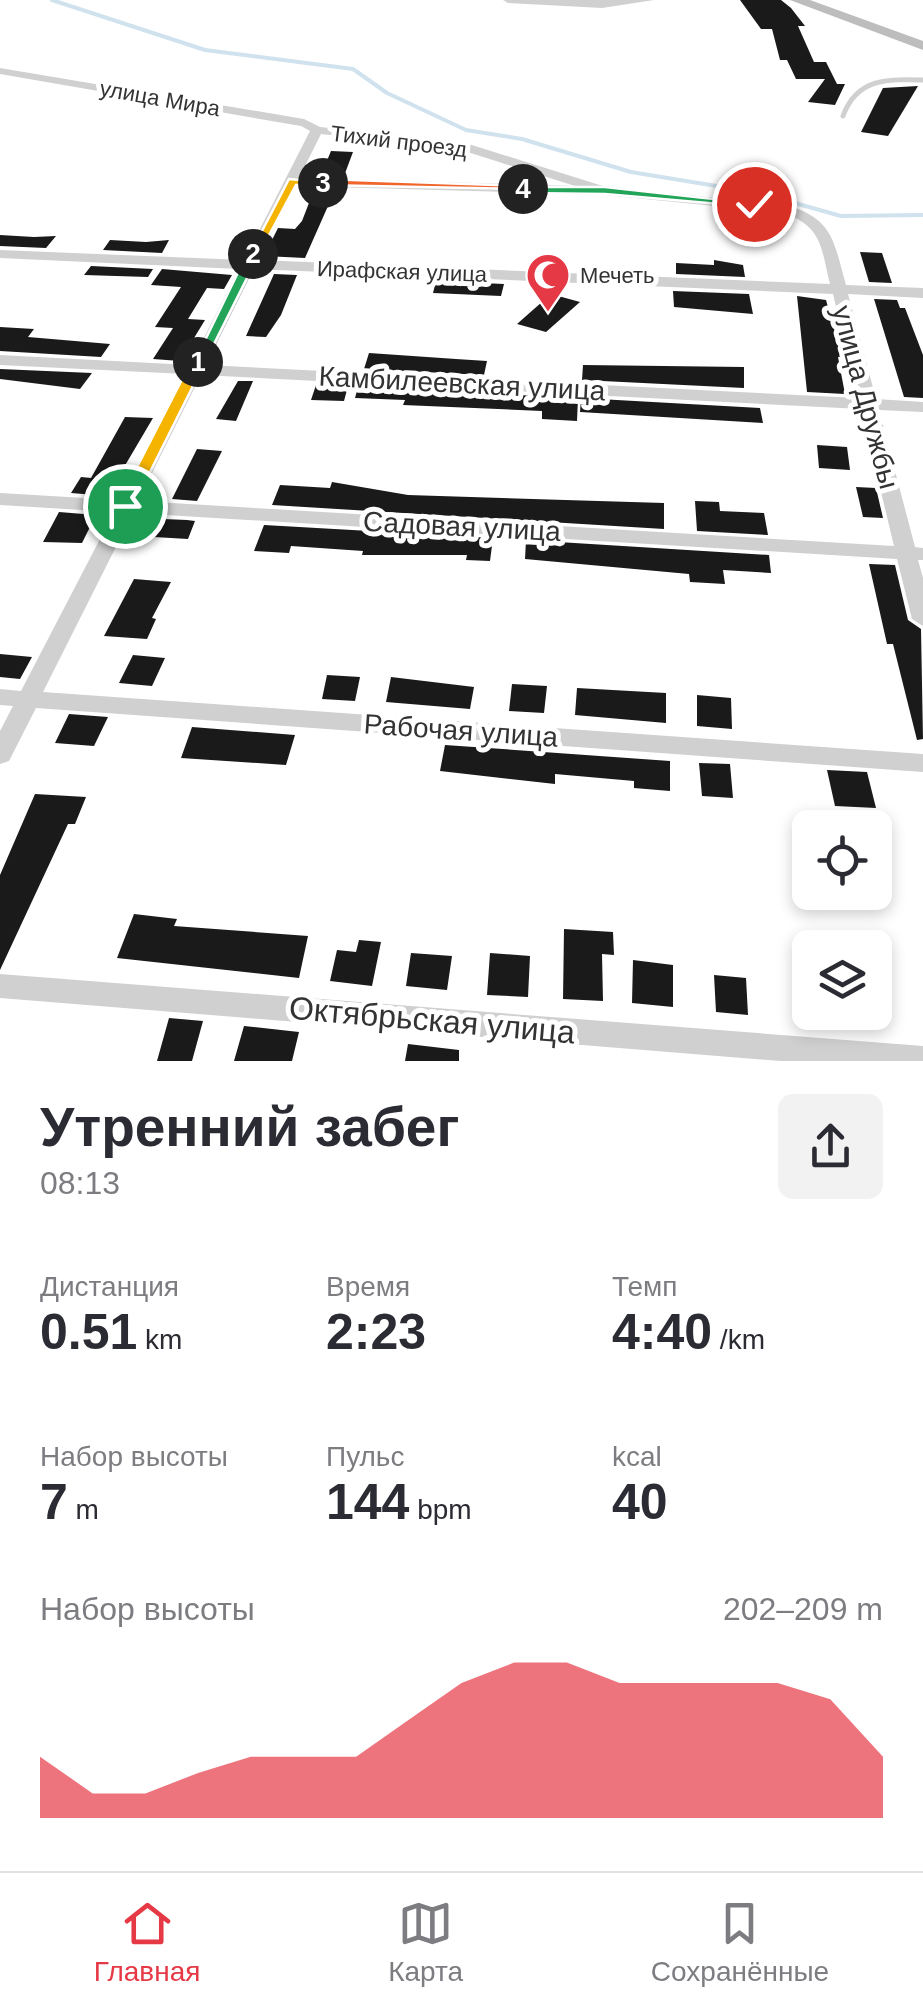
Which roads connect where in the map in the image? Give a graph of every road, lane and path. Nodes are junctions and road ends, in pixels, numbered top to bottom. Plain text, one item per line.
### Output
1 (508, 0) edge
2 (649, 0) edge
3 (797, 0) edge
4 (923, 46) edge
5 (0, 71) edge
6 (923, 80) edge
7 (844, 116) dead end
8 (317, 130) junction
9 (293, 182) junction
10 (605, 190) junction
11 (826, 234) joint
12 (0, 254) edge
13 (248, 264) junction
14 (837, 289) junction
15 (923, 293) edge
16 (0, 360) edge
17 (195, 369) junction
18 (872, 405) junction
19 (923, 407) edge
20 (0, 499) edge
21 (125, 506) junction
22 (914, 554) edge
23 (923, 619) edge
24 (0, 697) edge
25 (28, 700) junction
26 (0, 755) edge
27 (923, 763) edge
28 (0, 986) edge
29 (923, 1059) edge

1 - 2 street
3 - 4 main road
5 - 8 street, улица Мира
6 - 7 lane
8 - 9 street
8 - 10 street, Тихий проезд
9 - 10 street
9 - 13 street
10 - 11 street, Тихий проезд
11 - 14 street, улица Дружбы
12 - 13 street, Ирафская улица
13 - 14 street, Ирафская улица
13 - 17 street
14 - 15 street, Ирафская улица
14 - 18 street, улица Дружбы
16 - 17 street, Камбилеевская улица
17 - 18 street, Камбилеевская улица
17 - 21 street
18 - 19 street, Камбилеевская улица
18 - 22 street, улица Дружбы
20 - 21 street, Садовая улица
21 - 22 street, Садовая улица
21 - 25 street
22 - 23 street, улица Дружбы
24 - 25 street, Рабочая улица
25 - 26 street
25 - 27 street, Рабочая улица
28 - 29 street, Октябрьская улица

